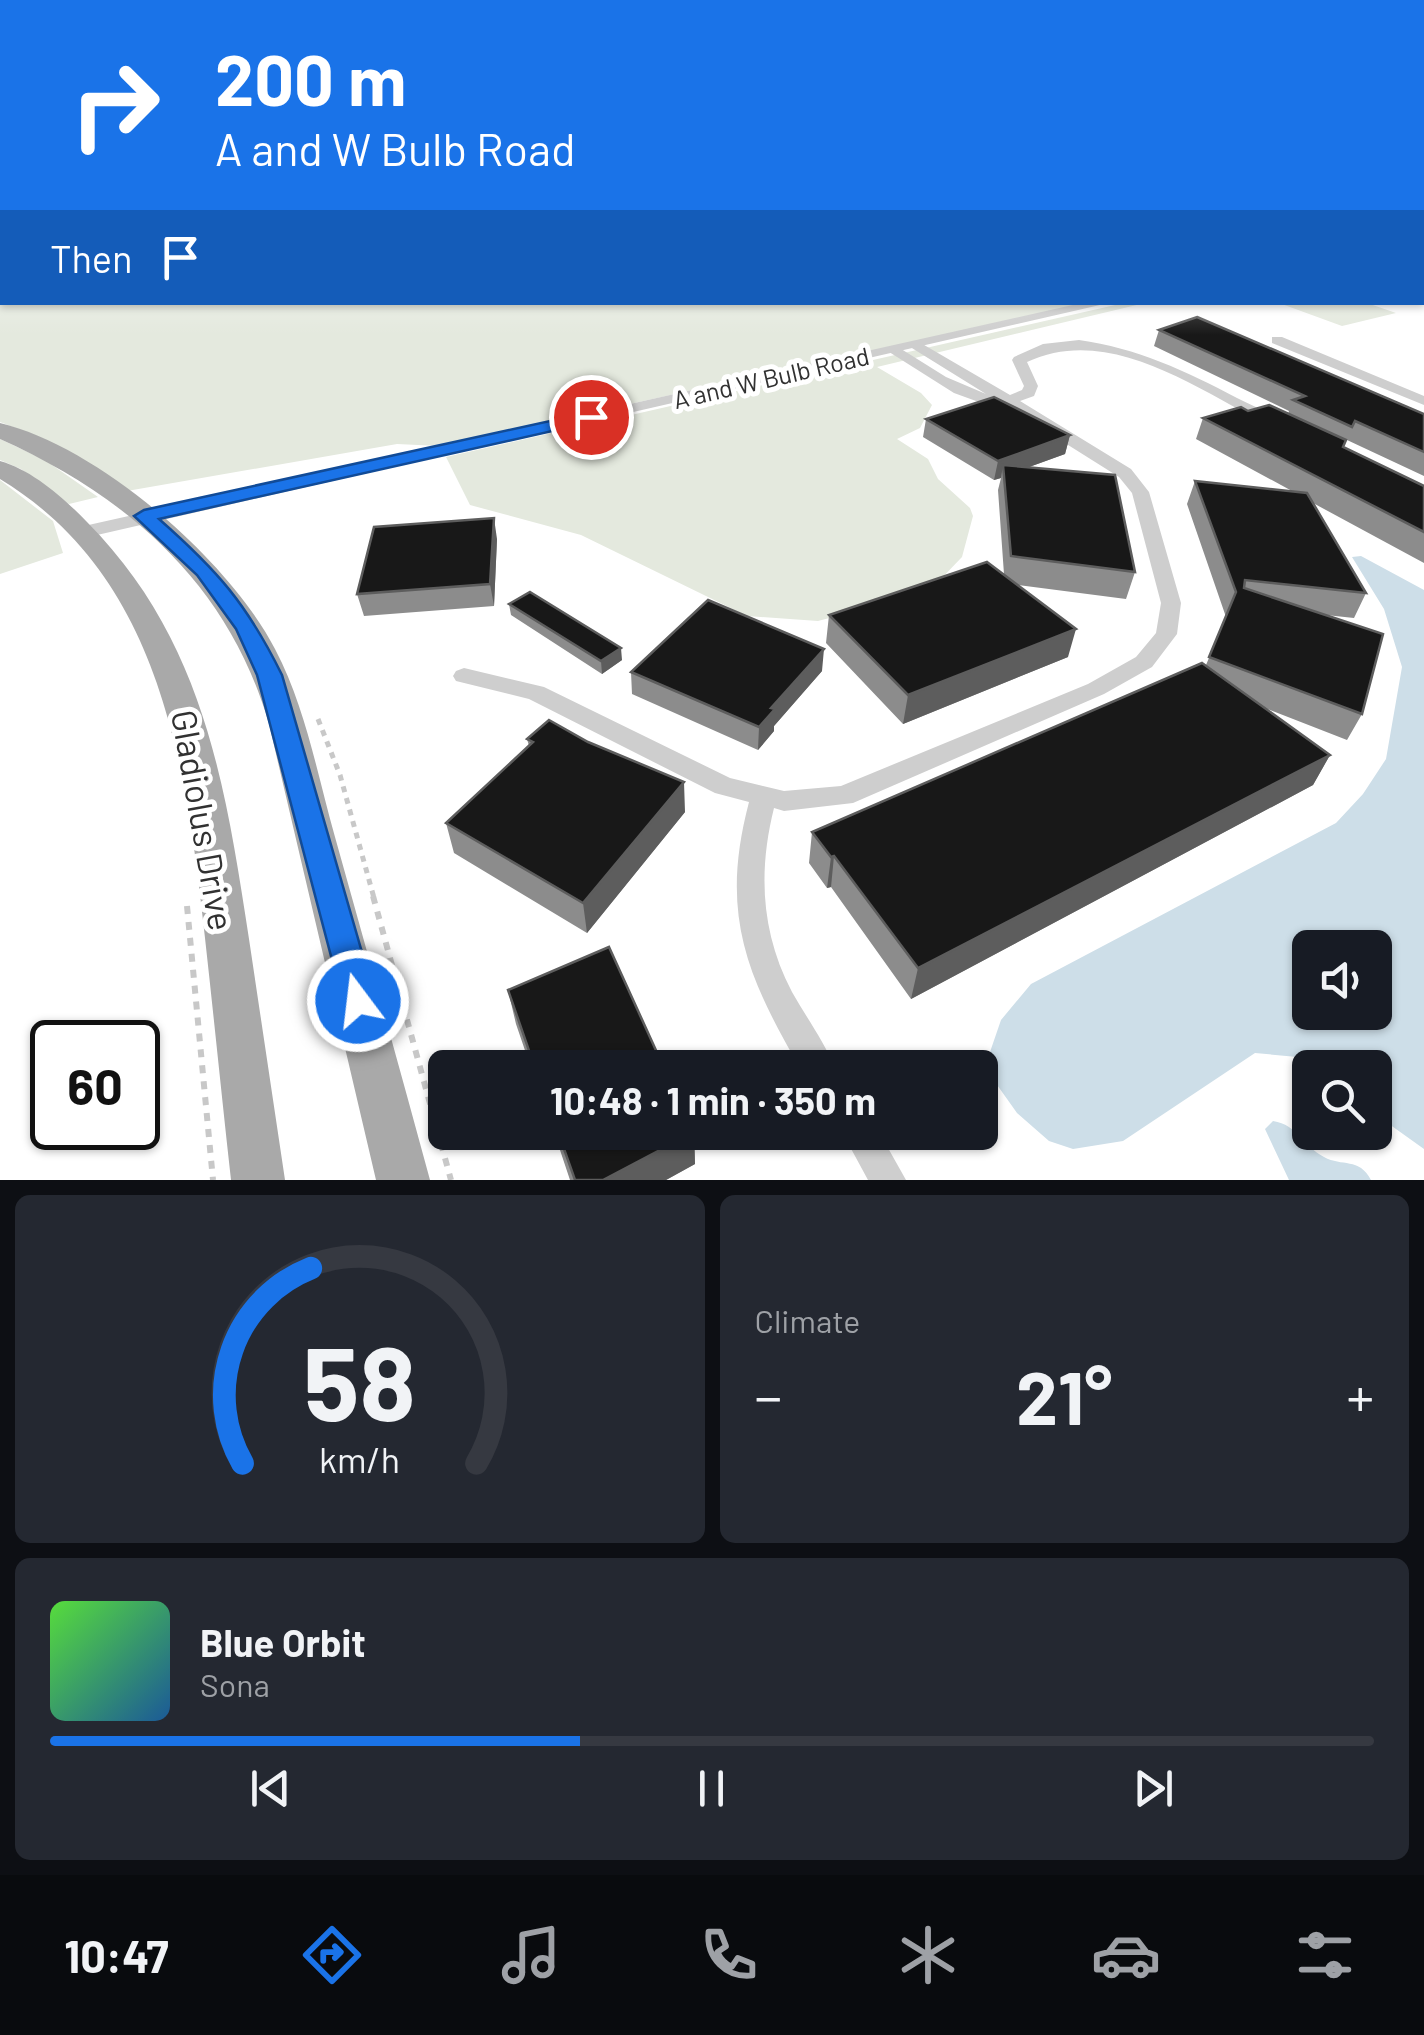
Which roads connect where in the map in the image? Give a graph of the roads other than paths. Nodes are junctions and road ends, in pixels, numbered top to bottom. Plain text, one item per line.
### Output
1 (1094, 305) edge
2 (1276, 340) dead end
3 (914, 345) junction
4 (894, 350) junction
5 (1424, 401) edge
6 (1013, 402) junction
7 (0, 430) edge
8 (1288, 430) edge
9 (0, 469) edge
10 (144, 516) junction
11 (84, 532) junction
12 (464, 676) dead end
13 (764, 796) junction
14 (809, 1050) edge
15 (870, 1150) edge
16 (258, 1180) edge
17 (403, 1180) edge
18 (888, 1180) edge

1 - 3 street, A and W Bulb Road
2 - 5 street
3 - 4 street, A and W Bulb Road
3 - 6 street
4 - 6 street
4 - 10 street, A and W Bulb Road
6 - 8 street
6 - 13 street
7 - 10 main road
9 - 11 main road, Gladiolus Drive
10 - 11 street, A and W Bulb Road
10 - 17 main road
11 - 16 main road, Gladiolus Drive
12 - 13 street
13 - 14 street
15 - 18 street

